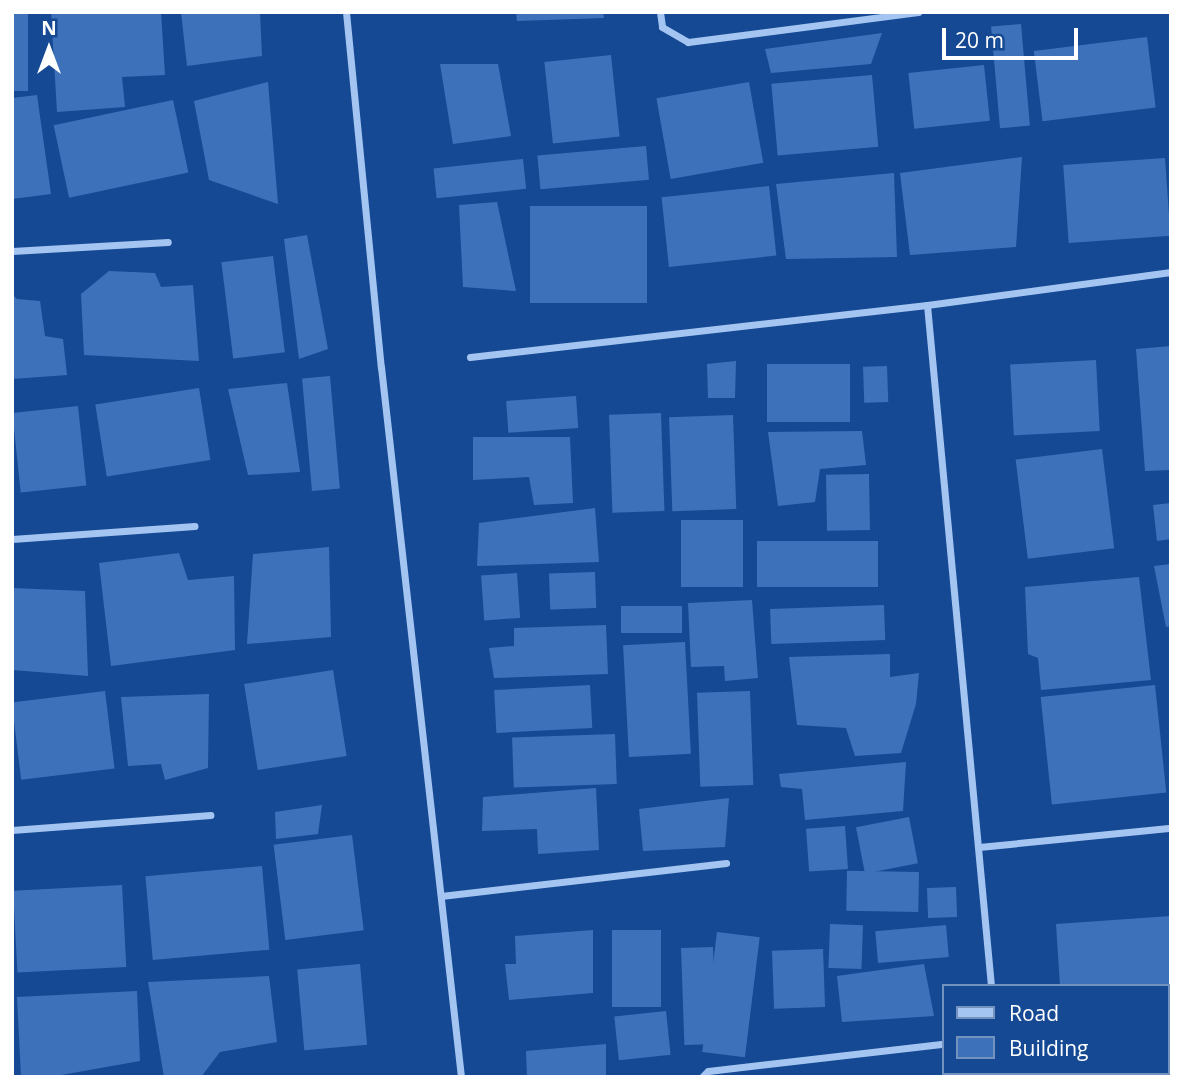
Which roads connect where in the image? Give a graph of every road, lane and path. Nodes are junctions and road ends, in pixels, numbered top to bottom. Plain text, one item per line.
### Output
1 (346, 12) edge
2 (660, 12) edge
3 (918, 12) edge
4 (168, 242) dead end
5 (12, 251) edge
6 (1171, 272) edge
7 (927, 305) junction
8 (470, 357) dead end
9 (195, 526) dead end
10 (12, 539) edge
11 (210, 815) dead end
12 (1171, 828) edge
13 (12, 830) edge
14 (979, 847) junction
15 (726, 863) dead end
16 (441, 896) junction
17 (991, 984) edge
18 (942, 1044) edge
19 (461, 1077) edge
20 (702, 1077) edge

1 - 16 street
2 - 3 street
4 - 5 street
6 - 7 street
7 - 8 street
7 - 14 street
9 - 10 street
11 - 13 street
12 - 14 street
14 - 17 street
15 - 16 street
16 - 19 street
18 - 20 street

